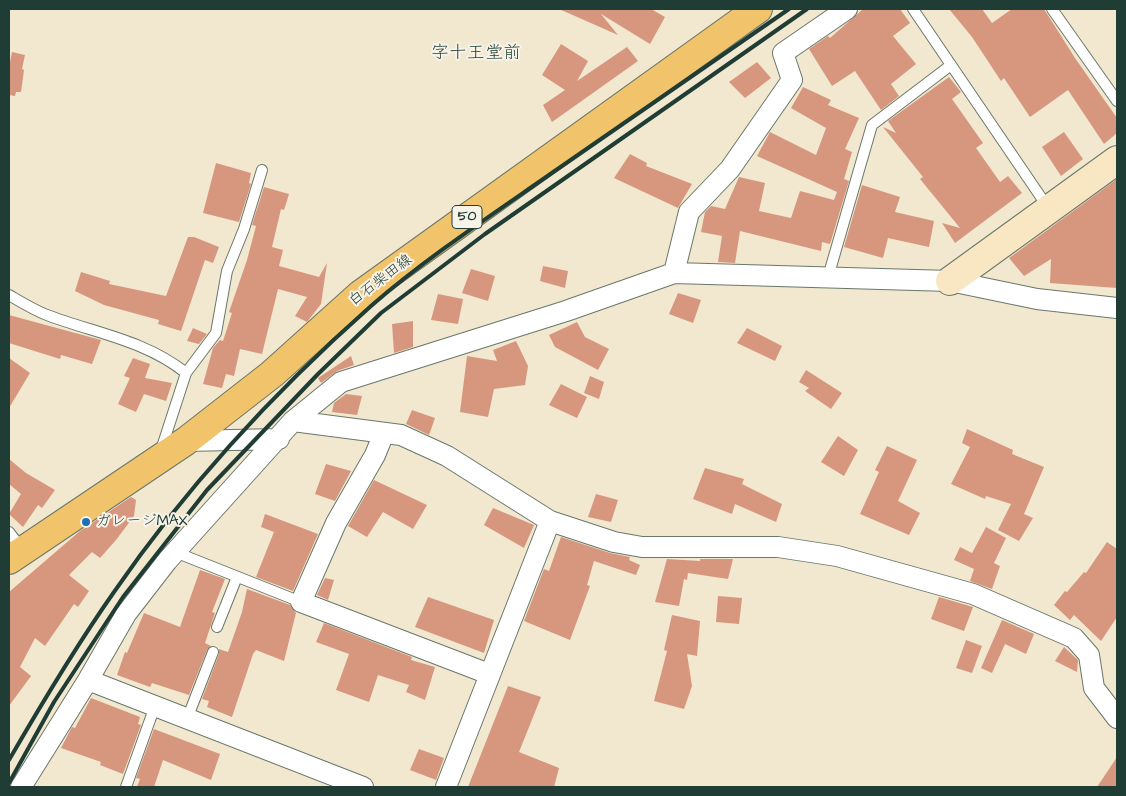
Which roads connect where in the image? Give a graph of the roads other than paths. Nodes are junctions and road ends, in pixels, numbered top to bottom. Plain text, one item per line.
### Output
1 (758, 9) edge
2 (847, 9) edge
3 (913, 9) edge
4 (1052, 9) edge
5 (951, 65) junction
6 (1117, 101) edge
7 (1117, 160) edge
8 (262, 170) dead end
9 (1049, 210) junction
10 (674, 272) junction
11 (828, 277) junction
12 (950, 281) junction
13 (9, 295) edge
14 (1117, 308) edge
15 (186, 373) junction
16 (294, 421) junction
17 (384, 433) junction
18 (279, 439) junction
19 (186, 441) junction
20 (158, 459) junction
21 (550, 521) junction
22 (14, 548) edge
23 (175, 552) junction
24 (237, 576) junction
25 (301, 602) junction
26 (217, 627) dead end
27 (213, 652) dead end
28 (489, 674) junction
29 (88, 680) junction
30 (155, 706) junction
31 (1117, 718) edge
32 (187, 719) junction
33 (21, 787) edge
34 (126, 787) edge
35 (363, 787) edge
36 (446, 787) edge

1 - 19 main road, 白石柴田線 / 50
2 - 10 street
3 - 5 lane
4 - 6 lane
5 - 9 lane
5 - 11 lane
7 - 9 street
8 - 15 lane
9 - 12 street
10 - 11 street
10 - 16 street
11 - 12 street
12 - 14 street
13 - 15 lane
15 - 20 lane
16 - 17 street
16 - 18 street
17 - 21 street
17 - 25 street
18 - 19 street
18 - 23 street
19 - 20 main road, 白石柴田線 / 50
20 - 22 main road, 白石柴田線 / 50
21 - 28 street
21 - 31 street
23 - 24 lane
23 - 29 street
24 - 25 lane
24 - 26 lane
25 - 28 street
27 - 32 lane
28 - 36 street
29 - 30 street
29 - 33 street
30 - 32 street
30 - 34 lane
32 - 35 street

